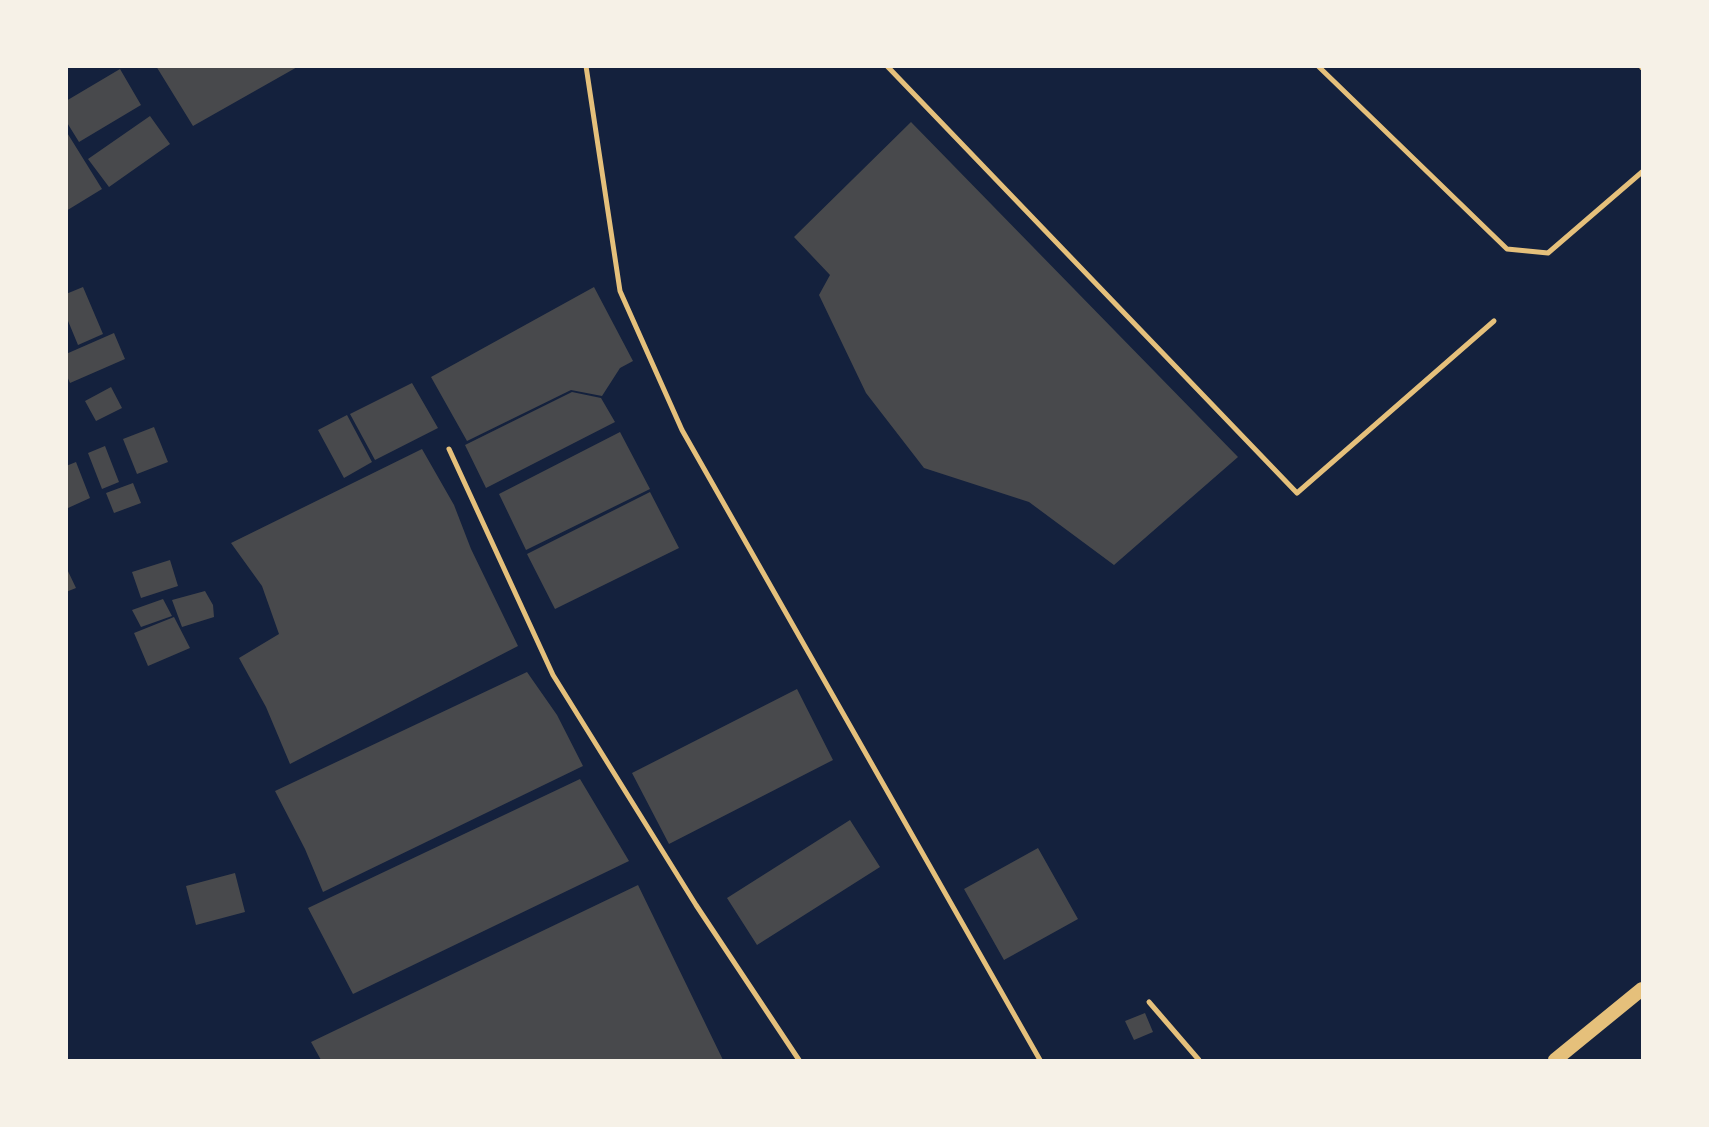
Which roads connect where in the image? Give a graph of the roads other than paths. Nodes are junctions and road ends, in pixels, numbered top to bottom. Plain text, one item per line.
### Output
1 (586, 66) edge
2 (887, 66) edge
3 (1318, 66) edge
4 (1643, 172) edge
5 (1494, 321) dead end
6 (449, 449) dead end
7 (1643, 989) edge
8 (1149, 1002) dead end
9 (799, 1060) edge
10 (1040, 1060) edge
11 (1199, 1060) edge
12 (1555, 1060) edge

1 - 10 lane
2 - 5 lane
3 - 4 lane
6 - 9 lane
7 - 12 main road
8 - 11 lane

